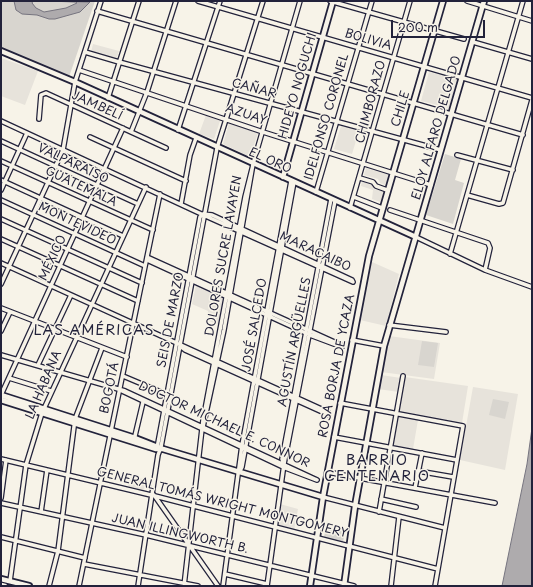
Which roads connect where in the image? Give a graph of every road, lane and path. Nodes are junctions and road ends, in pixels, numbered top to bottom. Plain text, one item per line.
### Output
1 (101, 1) edge
2 (138, 1) edge
3 (176, 1) edge
4 (198, 1) edge
5 (220, 1) edge
6 (263, 1) edge
7 (300, 1) edge
8 (332, 1) edge
9 (372, 1) edge
10 (410, 1) edge
11 (443, 1) edge
12 (467, 1) edge
13 (523, 1) edge
14 (484, 3) edge
15 (218, 7) junction
16 (97, 11) junction
17 (368, 12) junction
18 (519, 17) junction
19 (258, 19) junction
20 (532, 21) edge
21 (132, 22) junction
22 (404, 22) junction
23 (292, 29) junction
24 (435, 30) junction
25 (166, 32) junction
26 (323, 37) junction
27 (464, 39) dead end
28 (473, 42) junction
29 (206, 44) junction
30 (358, 48) junction
31 (1, 51) edge
32 (85, 52) junction
33 (509, 52) junction
34 (246, 56) junction
35 (393, 58) junction
36 (532, 59) edge
37 (119, 62) junction
38 (283, 66) junction
39 (425, 67) junction
40 (79, 70) junction
41 (154, 72) junction
42 (312, 74) junction
43 (462, 77) junction
44 (114, 81) junction
45 (74, 82) junction
46 (193, 83) junction
47 (348, 85) junction
48 (498, 88) junction
49 (147, 92) junction
50 (234, 94) junction
51 (383, 95) junction
52 (108, 98) junction
53 (532, 100) edge
54 (70, 104) junction
55 (272, 104) junction
56 (413, 104) junction
57 (186, 105) junction
58 (140, 112) junction
59 (301, 112) junction
60 (451, 114) junction
61 (39, 119) dead end
62 (227, 119) junction
63 (1, 121) edge
64 (337, 122) junction
65 (488, 125) junction
66 (123, 128) junction
67 (178, 130) junction
68 (131, 132) junction
69 (263, 132) junction
70 (373, 132) junction
71 (27, 134) junction
72 (523, 135) junction
73 (90, 137) dead end
74 (196, 138) junction
75 (402, 140) junction
76 (1, 141) edge
77 (293, 141) junction
78 (113, 148) junction
79 (166, 148) dead end
80 (217, 148) junction
81 (20, 150) junction
82 (63, 150) junction
83 (441, 150) junction
84 (328, 152) junction
85 (457, 155) dead end
86 (1, 161) edge
87 (477, 161) junction
88 (253, 164) junction
89 (364, 164) junction
90 (13, 166) junction
91 (55, 166) junction
92 (104, 168) junction
93 (513, 170) junction
94 (392, 173) junction
95 (283, 177) junction
96 (360, 178) junction
97 (3, 181) edge
98 (186, 181) junction
99 (48, 182) junction
100 (293, 182) junction
101 (431, 185) junction
102 (96, 186) junction
103 (146, 187) junction
104 (1, 190) edge
105 (387, 190) junction
106 (316, 192) junction
107 (160, 194) junction
108 (467, 195) junction
109 (354, 197) junction
110 (41, 198) junction
111 (1, 200) edge
112 (333, 200) junction
113 (89, 202) junction
114 (138, 204) junction
115 (181, 204) junction
116 (350, 208) junction
117 (382, 208) junction
118 (390, 210) dead end
119 (203, 214) junction
120 (33, 215) junction
121 (82, 217) junction
122 (1, 219) edge
123 (130, 220) junction
124 (421, 221) junction
125 (380, 222) junction
126 (153, 230) junction
127 (240, 230) junction
128 (26, 231) junction
129 (457, 233) junction
130 (74, 234) junction
131 (123, 236) junction
132 (416, 237) junction
133 (1, 239) edge
134 (18, 247) junction
135 (280, 249) junction
136 (67, 250) junction
137 (115, 253) junction
138 (450, 254) junction
139 (147, 259) junction
140 (1, 263) edge
141 (60, 266) junction
142 (146, 266) junction
143 (9, 267) junction
144 (321, 267) junction
145 (108, 268) junction
146 (485, 270) junction
147 (191, 279) junction
148 (142, 283) junction
149 (1, 284) edge
150 (101, 284) junction
151 (51, 286) junction
152 (532, 287) edge
153 (71, 295) junction
154 (229, 296) junction
155 (138, 301) junction
156 (91, 305) junction
157 (1, 308) edge
158 (10, 312) junction
159 (268, 314) junction
160 (35, 321) junction
161 (133, 324) junction
162 (390, 325) junction
163 (54, 329) junction
164 (1, 330) edge
165 (446, 332) dead end
166 (309, 333) junction
167 (75, 337) junction
168 (352, 340) junction
169 (178, 345) junction
170 (384, 346) junction
171 (102, 348) junction
172 (1, 355) edge
173 (127, 357) junction
174 (17, 360) junction
175 (216, 362) junction
176 (38, 366) junction
177 (60, 372) junction
178 (123, 376) junction
179 (403, 376) dead end
180 (9, 378) junction
181 (256, 381) junction
182 (89, 382) junction
183 (120, 390) junction
184 (51, 391) junction
185 (1, 395) edge
186 (169, 395) junction
187 (296, 399) junction
188 (1, 400) edge
189 (143, 402) junction
190 (340, 403) junction
191 (372, 408) junction
192 (166, 410) junction
193 (42, 411) junction
194 (396, 413) junction
195 (74, 421) junction
196 (203, 428) junction
197 (111, 433) junction
198 (334, 437) junction
199 (134, 440) junction
200 (366, 443) junction
201 (244, 447) junction
202 (390, 447) junction
203 (159, 449) junction
204 (422, 453) junction
205 (1, 459) edge
206 (198, 459) junction
207 (6, 460) junction
208 (457, 460) junction
209 (26, 465) junction
210 (284, 465) junction
211 (47, 470) junction
212 (418, 471) junction
213 (239, 472) junction
214 (327, 472) junction
215 (67, 474) junction
216 (453, 477) junction
217 (360, 478) junction
218 (100, 482) junction
219 (384, 483) junction
220 (280, 484) junction
221 (414, 488) junction
222 (152, 494) junction
223 (450, 496) junction
224 (323, 497) junction
225 (1, 498) edge
226 (381, 499) junction
227 (1, 503) edge
228 (495, 503) dead end
229 (193, 506) junction
230 (355, 506) junction
231 (416, 507) dead end
232 (21, 508) junction
233 (41, 512) junction
234 (379, 512) junction
235 (233, 516) junction
236 (62, 517) junction
237 (399, 518) junction
238 (92, 524) junction
239 (274, 527) junction
240 (445, 528) junction
241 (146, 535) junction
242 (1, 537) edge
243 (316, 538) junction
244 (16, 541) junction
245 (188, 546) junction
246 (350, 546) junction
247 (58, 551) junction
248 (228, 555) junction
249 (85, 558) junction
250 (394, 558) junction
251 (84, 564) junction
252 (269, 565) junction
253 (438, 569) junction
254 (225, 574) junction
255 (140, 575) junction
256 (312, 576) junction
257 (1, 579) edge
258 (10, 581) junction
259 (139, 584) edge
260 (184, 584) edge
261 (1, 585) edge
262 (267, 585) edge
263 (344, 585) edge
264 (6, 586) edge
265 (28, 586) edge
266 (49, 586) edge
267 (79, 586) edge
268 (142, 586) edge
269 (198, 586) edge
270 (218, 586) edge
271 (223, 586) edge
272 (310, 586) edge
273 (354, 586) edge
274 (391, 586) edge
275 (435, 586) edge

1 - 16 street
2 - 21 street
3 - 25 street
4 - 15 street, BOLIVIA
5 - 15 street
6 - 19 street, SEIS DE MARZO
7 - 23 street, DOLORES SUCRE LAVAYEN
8 - 17 street
8 - 26 main road, HIDEYO NOGUCHI
9 - 17 street, IDELFONSO CORONEL
10 - 22 street, CHIMBORAZO
11 - 24 main road, CHILE
12 - 14 street
13 - 18 street
14 - 18 street
14 - 28 main road, ELOY ALFARO DELGADO
15 - 19 street, BOLIVIA
15 - 29 street
16 - 21 street
16 - 32 street
17 - 22 street
17 - 30 street, IDELFONSO CORONEL
18 - 20 street
18 - 33 street
19 - 23 street, BOLIVIA
19 - 34 street, SEIS DE MARZO
21 - 25 street
21 - 37 street
22 - 24 street
22 - 35 street, CHIMBORAZO
23 - 26 street, BOLIVIA
23 - 38 street, DOLORES SUCRE LAVAYEN
24 - 27 street
24 - 39 main road, CHILE
25 - 29 street
25 - 41 street
26 - 30 street, BOLIVIA
26 - 42 main road, HIDEYO NOGUCHI
28 - 33 street
28 - 43 main road, ELOY ALFARO DELGADO
29 - 34 street
29 - 46 street
30 - 35 street, BOLIVIA
30 - 47 street, IDELFONSO CORONEL
31 - 45 main road, EL ORO
32 - 37 street, CAÑAR
32 - 40 street
33 - 36 street
33 - 48 street
34 - 38 street
34 - 50 street, SEIS DE MARZO
35 - 39 street, BOLIVIA
35 - 51 street, CHIMBORAZO
37 - 41 street, CAÑAR
37 - 44 street
38 - 42 street
38 - 55 street, DOLORES SUCRE LAVAYEN
39 - 43 street, BOLIVIA
39 - 56 main road, CHILE
40 - 44 street, AZUAY
40 - 45 street
41 - 46 street, CAÑAR
41 - 49 street
42 - 47 street
42 - 59 main road, HIDEYO NOGUCHI
43 - 48 street, BOLIVIA
43 - 60 main road, ELOY ALFARO DELGADO
44 - 49 street, AZUAY
44 - 52 street
45 - 52 main road, EL ORO
45 - 54 street
46 - 50 street, CAÑAR
46 - 57 street
47 - 51 street
47 - 64 street, IDELFONSO CORONEL
48 - 53 street, BOLIVIA
48 - 65 street
49 - 57 street, AZUAY
49 - 58 street
50 - 55 street, CAÑAR
50 - 62 street, SEIS DE MARZO
51 - 56 street
51 - 70 street, CHIMBORAZO
52 - 58 main road, EL ORO
53 - 72 street
54 - 61 street, JAMBELÍ
54 - 66 street, JAMBELÍ
54 - 82 street
55 - 59 street, CAÑAR
55 - 69 street, DOLORES SUCRE LAVAYEN
56 - 60 street
56 - 75 main road, CHILE
57 - 62 street, AZUAY
57 - 67 street
58 - 67 main road, EL ORO
58 - 68 street
59 - 64 street, CAÑAR
59 - 77 main road, HIDEYO NOGUCHI
60 - 65 street
60 - 83 main road, ELOY ALFARO DELGADO
62 - 69 street, AZUAY
62 - 80 street, SEIS DE MARZO
63 - 71 street, MARACAIBO
64 - 70 street, CAÑAR
64 - 84 street, IDELFONSO CORONEL
65 - 72 street
65 - 87 street
66 - 68 street, JAMBELÍ
66 - 78 street, MÉXICO
67 - 74 main road, EL ORO
68 - 79 street, JAMBELÍ
69 - 77 street, AZUAY
69 - 88 street, DOLORES SUCRE LAVAYEN
70 - 75 street, CAÑAR
70 - 89 street, CHIMBORAZO
71 - 81 street
71 - 82 street, MARACAIBO
72 - 93 street
73 - 78 street
74 - 80 main road, EL ORO
74 - 98 street
75 - 83 street, CAÑAR
75 - 94 main road, CHILE
76 - 81 street, VALPARAISO
77 - 84 street, AZUAY
77 - 95 main road, HIDEYO NOGUCHI
78 - 92 street, MÉXICO
78 - 98 street
80 - 88 main road, EL ORO
80 - 119 street, SEIS DE MARZO
81 - 90 street
81 - 91 street, VALPARAISO
82 - 91 street
82 - 92 street, MARACAIBO
83 - 101 main road, ELOY ALFARO DELGADO
84 - 89 street, AZUAY
84 - 106 street, IDELFONSO CORONEL
85 - 87 street
86 - 90 street, GUATEMALA
87 - 93 street
87 - 108 street
88 - 95 main road, EL ORO
88 - 127 street, DOLORES SUCRE LAVAYEN
89 - 94 street, AZUAY
89 - 96 street, CHIMBORAZO
90 - 97 street
90 - 99 street, GUATEMALA
91 - 99 street
91 - 102 street, VALPARAISO
92 - 102 street, MÉXICO
92 - 103 street, MARACAIBO
93 - 108 street
94 - 101 street, AZUAY
94 - 105 main road, CHILE
95 - 100 main road, EL ORO
96 - 105 street
96 - 109 street, CHIMBORAZO
97 - 104 street
97 - 110 street
98 - 115 street
99 - 110 street
99 - 113 street, GUATEMALA
100 - 106 main road, EL ORO
100 - 135 street, JOSÉ SALCEDO
101 - 124 main road, ELOY ALFARO DELGADO
102 - 113 street, MÉXICO
102 - 114 street, VALPARAISO
103 - 107 street, MARACAIBO
103 - 114 street, LA HABANA
105 - 117 main road, CHILE
106 - 112 main road, EL ORO
107 - 115 street, MARACAIBO
107 - 126 street, BOGOTÁ
108 - 129 street
109 - 116 street, CHIMBORAZO
109 - 117 street
110 - 120 street
110 - 121 street
111 - 120 street, MONTEVIDEO
112 - 116 main road, EL ORO
112 - 144 street, AGUSTÍN ARGÜELLES
113 - 121 street, MÉXICO
113 - 123 street, GUATEMALA
114 - 123 street, LA HABANA
115 - 119 street, MARACAIBO
116 - 125 main road, EL ORO
117 - 125 main road, CHILE
118 - 124 street
119 - 127 street, MARACAIBO
119 - 147 street, SEIS DE MARZO
120 - 128 street
120 - 130 street, MONTEVIDEO
121 - 130 street, MÉXICO
121 - 131 street
122 - 128 street
123 - 126 street, GUATEMALA
123 - 131 street, LA HABANA
124 - 129 street
124 - 132 main road, ELOY ALFARO DELGADO
125 - 132 main road, EL ORO
125 - 168 main road, ROSA BORJA DE YCAZA
126 - 139 street, BOGOTÁ
127 - 135 street, MARACAIBO
127 - 154 street, DOLORES SUCRE LAVAYEN
128 - 134 street
128 - 136 street
129 - 138 street
129 - 146 street
130 - 136 street, MÉXICO
130 - 137 street, MONTEVIDEO
131 - 137 street, LA HABANA
132 - 138 street, EL ORO
132 - 162 main road, ELOY ALFARO DELGADO
133 - 134 street
134 - 141 street
134 - 143 street
135 - 144 street, MARACAIBO
135 - 159 street, JOSÉ SALCEDO
136 - 141 street, MÉXICO
136 - 145 street
137 - 142 street, MONTEVIDEO
137 - 145 street, LA HABANA
138 - 146 street, EL ORO
139 - 142 street, BOGOTÁ
139 - 147 street
140 - 143 street
141 - 150 street
141 - 151 street, MÉXICO
142 - 148 street, BOGOTÁ
143 - 149 street
143 - 151 street
144 - 144 street, MARACAIBO
144 - 166 street, AGUSTÍN ARGÜELLES
145 - 148 street
145 - 150 street, LA HABANA
146 - 152 street, EL ORO
147 - 154 street
147 - 169 street, SEIS DE MARZO
148 - 155 street, BOGOTÁ
150 - 155 street
150 - 156 street, LA HABANA
151 - 153 street
151 - 160 street, MÉXICO
153 - 156 street
153 - 163 street
154 - 159 street
154 - 175 street, DOLORES SUCRE LAVAYEN
155 - 161 street, BOGOTÁ
156 - 161 street
156 - 167 street, LA HABANA
157 - 158 street
158 - 160 street
158 - 164 street
159 - 166 street
159 - 181 street, JOSÉ SALCEDO
160 - 163 street
160 - 174 street, MÉXICO
161 - 169 street
161 - 173 street, BOGOTÁ
162 - 165 street
162 - 170 main road, ELOY ALFARO DELGADO
163 - 167 street
163 - 176 street
166 - 166 street
166 - 187 street, AGUSTÍN ARGÜELLES
167 - 171 street
167 - 177 street, LA HABANA
168 - 170 street
168 - 190 main road, ROSA BORJA DE YCAZA
169 - 175 street
169 - 186 street, SEIS DE MARZO
170 - 191 main road, ELOY ALFARO DELGADO
171 - 173 street
171 - 182 street
172 - 174 street, DOCTOR MICHAEL E. CONNOR
173 - 178 street, BOGOTÁ
174 - 176 street, DOCTOR MICHAEL E. CONNOR
174 - 180 street, MÉXICO
175 - 181 street
175 - 196 street, DOLORES SUCRE LAVAYEN
176 - 177 street, DOCTOR MICHAEL E. CONNOR
177 - 182 street, DOCTOR MICHAEL E. CONNOR
177 - 184 street, LA HABANA
178 - 183 street, BOGOTÁ
178 - 186 street
179 - 194 street
180 - 184 street
180 - 185 street, MÉXICO
181 - 187 street
181 - 201 street, JOSÉ SALCEDO
182 - 183 street, DOCTOR MICHAEL E. CONNOR
182 - 195 street
183 - 189 street, DOCTOR MICHAEL E. CONNOR
183 - 192 street, DOCTOR MICHAEL E. CONNOR
183 - 197 street, BOGOTÁ
184 - 193 street, LA HABANA
185 - 193 main road
186 - 192 street, SEIS DE MARZO
187 - 187 street
187 - 210 street, AGUSTÍN ARGÜELLES
188 - 193 main road
189 - 192 street, DOCTOR MICHAEL E. CONNOR
189 - 199 street
190 - 191 street
190 - 198 main road, ROSA BORJA DE YCAZA
191 - 194 street
191 - 200 main road, ELOY ALFARO DELGADO
192 - 196 street, DOCTOR MICHAEL E. CONNOR
192 - 203 street, SEIS DE MARZO
193 - 195 main road
193 - 209 street, LA HABANA
194 - 202 street
194 - 208 street
195 - 197 main road
195 - 215 street
196 - 201 street, DOCTOR MICHAEL E. CONNOR
196 - 206 street, DOLORES SUCRE LAVAYEN
197 - 199 main road
197 - 218 street, BOGOTÁ
198 - 200 street
198 - 214 main road, ROSA BORJA DE YCAZA
199 - 203 main road
200 - 202 street
200 - 217 main road, ELOY ALFARO DELGADO
201 - 210 street, DOCTOR MICHAEL E. CONNOR
201 - 213 street, JOSÉ SALCEDO
202 - 204 street
202 - 219 street
203 - 206 main road
203 - 222 street, SEIS DE MARZO
204 - 208 street
204 - 212 street
205 - 207 street, GENERAL TOMÁS WRIGHT MONTGOMERY
206 - 213 main road
206 - 229 street, DOLORES SUCRE LAVAYEN
207 - 209 street, GENERAL TOMÁS WRIGHT MONTGOMERY
207 - 225 street
208 - 216 street
209 - 211 street, GENERAL TOMÁS WRIGHT MONTGOMERY
209 - 232 street, LA HABANA
210 - 210 street, DOCTOR MICHAEL E. CONNOR
210 - 220 street, AGUSTÍN ARGÜELLES
211 - 215 street, GENERAL TOMÁS WRIGHT MONTGOMERY
211 - 233 street
212 - 216 street
212 - 221 street
213 - 220 main road
213 - 235 street, JOSÉ SALCEDO
214 - 217 street
214 - 224 main road, ROSA BORJA DE YCAZA
215 - 218 street, GENERAL TOMÁS WRIGHT MONTGOMERY
215 - 236 street
216 - 223 street
217 - 219 street
217 - 230 main road, ELOY ALFARO DELGADO
218 - 222 street, GENERAL TOMÁS WRIGHT MONTGOMERY
218 - 238 street, BOGOTÁ
219 - 221 street
219 - 226 street
220 - 224 main road
220 - 239 street, AGUSTÍN ARGÜELLES
221 - 223 street
222 - 229 street, GENERAL TOMÁS WRIGHT MONTGOMERY
222 - 241 street, SEIS DE MARZO
222 - 245 street
223 - 228 street
223 - 240 street
224 - 230 street
224 - 243 main road, ROSA BORJA DE YCAZA
226 - 231 street
226 - 234 street
227 - 232 street, JUAN ILLINGWORTH B.
229 - 235 street, GENERAL TOMÁS WRIGHT MONTGOMERY
229 - 245 street, DOLORES SUCRE LAVAYEN
230 - 234 street
230 - 246 main road, ELOY ALFARO DELGADO
232 - 233 street, JUAN ILLINGWORTH B.
232 - 244 street, LA HABANA
233 - 236 street, JUAN ILLINGWORTH B.
234 - 237 street
235 - 239 street, GENERAL TOMÁS WRIGHT MONTGOMERY
235 - 248 street, JOSÉ SALCEDO
236 - 238 street, JUAN ILLINGWORTH B.
236 - 247 street
237 - 240 street
237 - 250 street
238 - 241 street, JUAN ILLINGWORTH B.
238 - 249 street, BOGOTÁ
239 - 243 street, GENERAL TOMÁS WRIGHT MONTGOMERY
239 - 252 street, AGUSTÍN ARGÜELLES
240 - 253 street
241 - 245 street, JUAN ILLINGWORTH B.
241 - 255 street, SEIS DE MARZO
242 - 244 street
243 - 246 street, GENERAL TOMÁS WRIGHT MONTGOMERY
243 - 256 main road, ROSA BORJA DE YCAZA
244 - 247 street
244 - 258 street, LA HABANA
245 - 248 street, JUAN ILLINGWORTH B.
245 - 260 street, DOLORES SUCRE LAVAYEN
245 - 270 street
246 - 250 street, GENERAL TOMÁS WRIGHT MONTGOMERY
246 - 263 main road, ELOY ALFARO DELGADO
247 - 249 street
247 - 266 street
248 - 252 street, JUAN ILLINGWORTH B.
248 - 254 street, JOSÉ SALCEDO
249 - 251 street, BOGOTÁ
250 - 253 street, GENERAL TOMÁS WRIGHT MONTGOMERY
250 - 274 street
251 - 255 street
251 - 267 street, BOGOTÁ
252 - 256 street, JUAN ILLINGWORTH B.
252 - 262 street, AGUSTÍN ARGÜELLES
253 - 275 street
254 - 262 street
254 - 271 street, JOSÉ SALCEDO
255 - 259 street, SEIS DE MARZO
255 - 260 street
256 - 263 street, JUAN ILLINGWORTH B.
256 - 272 main road, ROSA BORJA DE YCAZA
257 - 258 main road
258 - 265 main road
259 - 268 street
260 - 269 street
261 - 264 main road
263 - 273 street, JUAN ILLINGWORTH B.

